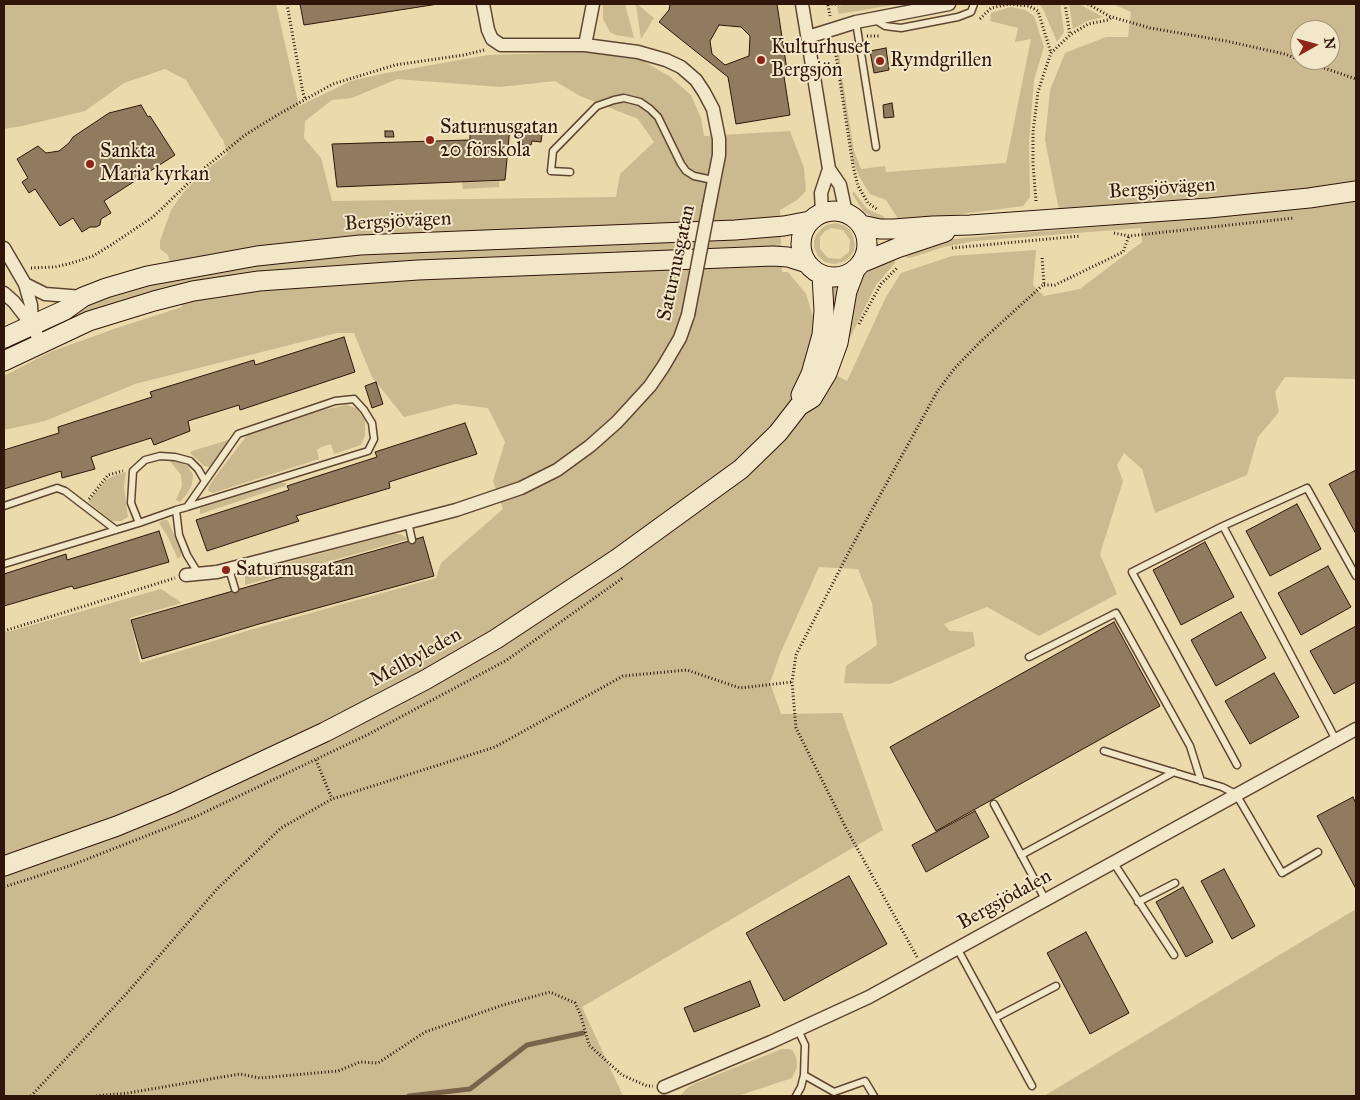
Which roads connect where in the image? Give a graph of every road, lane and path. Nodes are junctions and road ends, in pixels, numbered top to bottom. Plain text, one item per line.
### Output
1 (287, 4) edge
2 (483, 4) edge
3 (593, 4) edge
4 (802, 4) edge
5 (828, 4) edge
6 (839, 4) edge
7 (949, 4) edge
8 (974, 4) edge
9 (1065, 4) edge
10 (1088, 4) edge
11 (914, 7) edge
12 (1112, 17) junction
13 (873, 19) junction
14 (856, 22) junction
15 (832, 28) junction
16 (1070, 35) junction
17 (808, 37) junction
18 (492, 39) junction
19 (585, 45) junction
20 (1290, 56) edge
21 (1329, 70) edge
22 (1356, 79) edge
23 (305, 98) junction
24 (876, 147) dead end
25 (829, 169) junction
26 (570, 172) dead end
27 (713, 180) junction
28 (1356, 191) edge
29 (1036, 201) dead end
30 (846, 213) junction
31 (816, 217) junction
32 (862, 225) junction
33 (970, 225) junction
34 (894, 229) junction
35 (1129, 236) dead end
36 (4, 248) edge
37 (1042, 257) dead end
38 (807, 263) junction
39 (858, 266) junction
40 (17, 270) junction
41 (822, 275) junction
42 (25, 284) junction
43 (1044, 284) junction
44 (4, 294) edge
45 (83, 297) junction
46 (4, 300) edge
47 (32, 325) junction
48 (4, 338) edge
49 (42, 343) junction
50 (4, 361) edge
51 (799, 406) junction
52 (138, 466) junction
53 (206, 481) junction
54 (84, 505) junction
55 (4, 506) edge
56 (187, 507) junction
57 (176, 510) junction
58 (408, 522) junction
59 (139, 523) junction
60 (1223, 526) junction
61 (116, 530) junction
62 (412, 540) dead end
63 (4, 564) edge
64 (229, 569) junction
65 (199, 574) junction
66 (186, 575) joint
67 (1356, 576) edge
68 (235, 589) dead end
69 (4, 631) edge
70 (1029, 657) dead end
71 (792, 682) junction
72 (1356, 729) edge
73 (1336, 740) junction
74 (1104, 751) dead end
75 (316, 760) dead end
76 (1237, 765) dead end
77 (1174, 772) junction
78 (1201, 781) junction
79 (1236, 794) junction
80 (332, 799) junction
81 (994, 804) dead end
82 (1318, 852) dead end
83 (1021, 855) junction
84 (1113, 862) junction
85 (4, 866) edge
86 (1175, 883) dead end
87 (1045, 899) junction
88 (1138, 902) junction
89 (957, 948) junction
90 (1174, 955) dead end
91 (922, 966) junction
92 (1056, 986) dead end
93 (995, 1018) junction
94 (798, 1030) junction
95 (804, 1075) junction
96 (1032, 1086) dead end
97 (664, 1087) joint
98 (31, 1096) edge
99 (96, 1096) edge
100 (796, 1096) edge
101 (874, 1096) edge

1 - 23 path
2 - 18 street
3 - 19 street
4 - 17 street
5 - 6 path
5 - 15 path
7 - 11 street
8 - 13 lane
9 - 16 path
10 - 12 path
11 - 13 street
12 - 16 path
12 - 20 path
13 - 14 street
14 - 15 street
14 - 24 lane
15 - 17 street
15 - 34 path
16 - 29 path
17 - 25 street
18 - 19 street, Saturnusgatan
18 - 23 path
19 - 27 street, Saturnusgatan
21 - 22 path
23 - 40 path
25 - 30 street
25 - 31 street
26 - 27 lane
27 - 58 street, Saturnusgatan, bridge
28 - 33 main road, Bergsjövägen
30 - 31 main road, Bergsjövägen
30 - 32 main road, Bergsjövägen
31 - 38 main road
31 - 45 main road, Bergsjövägen
32 - 34 main road, Bergsjövägen
32 - 39 main road
33 - 34 main road, Bergsjövägen
33 - 39 main road, Bergsjövägen
35 - 43 path
36 - 40 street
37 - 43 path
38 - 41 main road
38 - 49 main road
39 - 41 main road, Bergsjövägen
39 - 51 main road, Mellbyleden
40 - 42 street
41 - 51 main road, Mellbyleden
42 - 45 street
42 - 47 street
43 - 71 path
44 - 46 street
44 - 47 street
45 - 47 main road, Bergsjövägen
47 - 48 main road, Bergsjövägen
47 - 49 street
49 - 50 main road
51 - 85 main road, Mellbyleden
52 - 53 lane
52 - 54 path
52 - 59 lane
53 - 56 lane
53 - 56 lane
54 - 55 lane
54 - 61 lane
56 - 57 lane
57 - 59 lane
57 - 65 lane
58 - 62 lane
58 - 64 street, Saturnusgatan
59 - 61 lane
60 - 67 lane
60 - 73 lane
60 - 76 lane
61 - 63 lane
64 - 65 street, Saturnusgatan
64 - 68 lane
65 - 66 street, Saturnusgatan
66 - 69 path
70 - 78 lane
71 - 80 path
71 - 91 path
72 - 73 street, Bergsjödalen
73 - 79 street, Bergsjödalen
74 - 77 lane
75 - 80 path
77 - 78 lane
77 - 83 lane
78 - 79 lane
79 - 82 lane
79 - 84 street, Bergsjödalen
80 - 98 path
81 - 83 lane
83 - 87 lane
84 - 87 street, Bergsjödalen
84 - 88 lane
86 - 88 lane
87 - 89 street, Bergsjödalen
88 - 90 lane
89 - 91 street, Bergsjödalen
89 - 93 lane
91 - 94 street, Bergsjödalen
92 - 93 lane
93 - 96 lane
94 - 95 lane
94 - 97 street, Bergsjödalen
95 - 100 lane
95 - 101 lane
97 - 99 path

